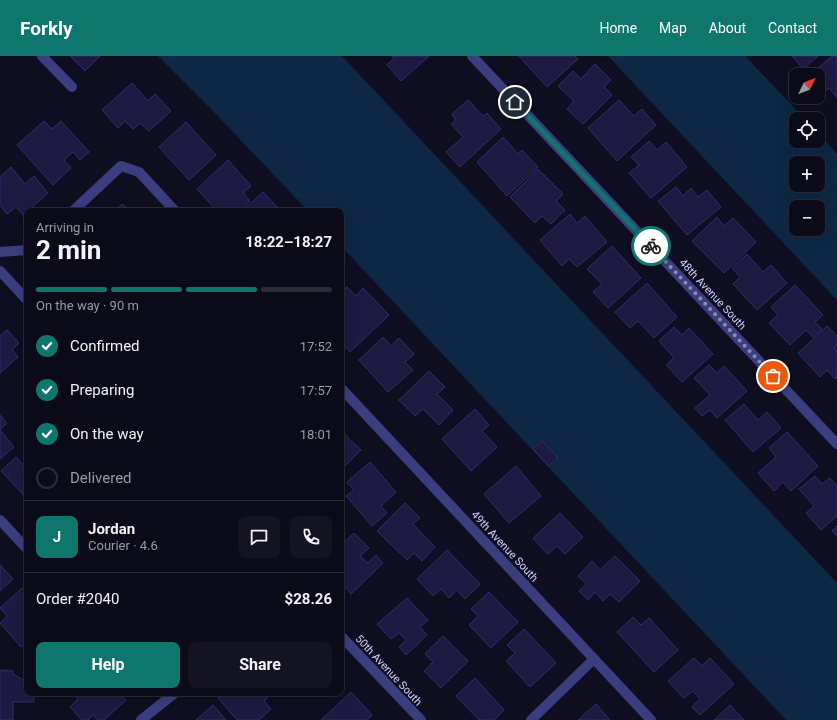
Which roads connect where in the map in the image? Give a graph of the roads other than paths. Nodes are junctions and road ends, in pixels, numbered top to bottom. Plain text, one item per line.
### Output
1 (42, 56) edge
2 (472, 56) edge
3 (72, 87) dead end
4 (76, 208) edge
5 (172, 208) edge
6 (24, 250) edge
7 (0, 252) edge
8 (0, 271) edge
9 (24, 297) edge
10 (344, 391) edge
11 (837, 444) edge
12 (0, 520) edge
13 (24, 546) edge
14 (344, 639) edge
15 (594, 659) junction
16 (167, 696) edge
17 (414, 718) edge
18 (141, 720) edge
19 (530, 720) edge
20 (651, 720) edge

1 - 3 street
2 - 11 street, 48th Avenue South
4 - 5 street
6 - 7 street
8 - 9 street
10 - 15 street, 49th Avenue South
12 - 13 street
14 - 17 street, 50th Avenue South
15 - 19 street
15 - 20 street, 49th Avenue South
16 - 18 street

